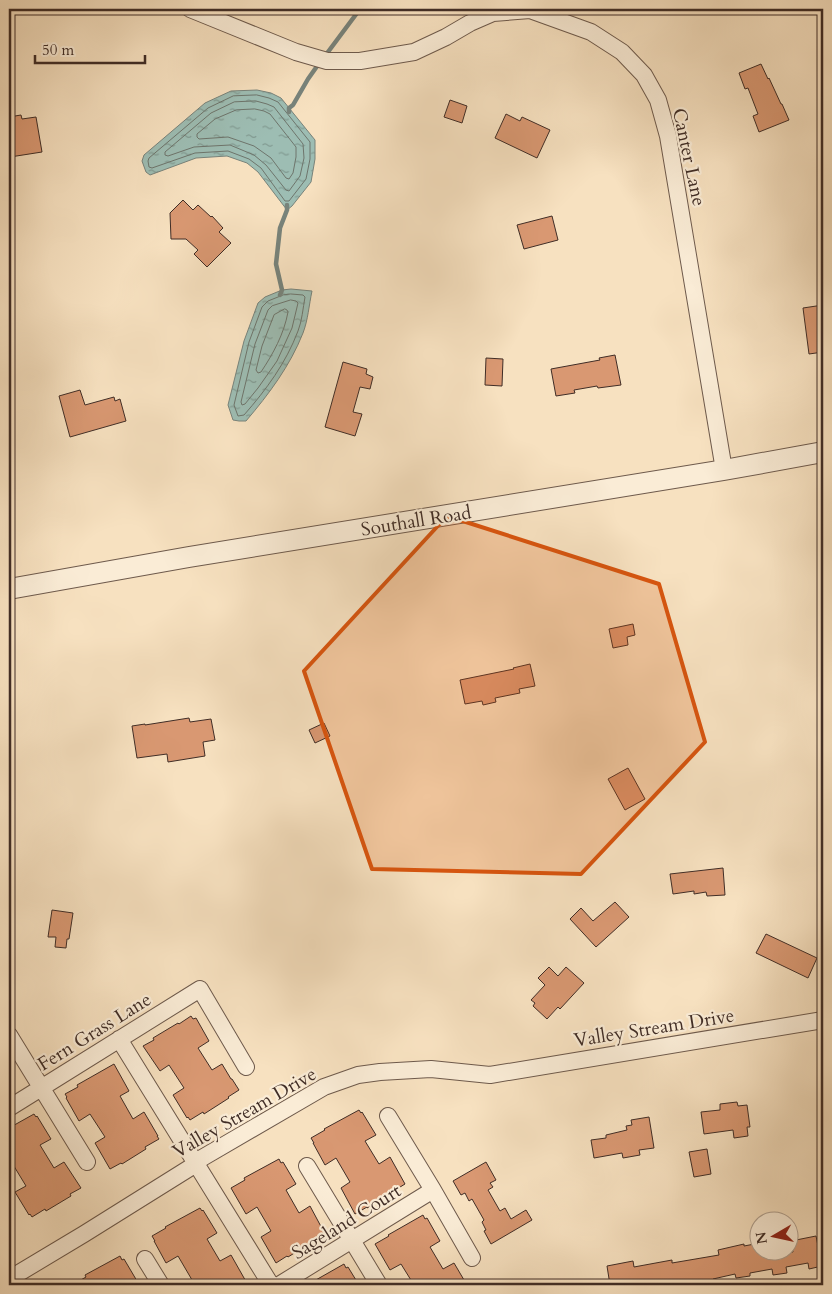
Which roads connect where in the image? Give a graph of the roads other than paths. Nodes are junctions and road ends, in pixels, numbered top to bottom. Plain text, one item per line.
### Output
1 (190, 9) edge
2 (823, 452) edge
3 (724, 470) junction
4 (9, 588) edge
5 (823, 1020) edge
6 (9, 1035) edge
7 (119, 1039) junction
8 (246, 1067) dead end
9 (41, 1088) junction
10 (9, 1108) edge
11 (388, 1116) dead end
12 (87, 1162) dead end
13 (196, 1164) junction
14 (307, 1166) dead end
15 (433, 1190) junction
16 (353, 1240) junction
17 (472, 1258) dead end
18 (145, 1259) dead end
19 (9, 1279) edge
20 (162, 1285) edge
21 (272, 1285) edge
22 (279, 1285) edge
23 (379, 1285) edge

1 - 3 street, Canter Lane
2 - 3 street, Southall Road
3 - 4 street, Southall Road
5 - 13 street, Valley Stream Drive
6 - 9 street
7 - 8 street, Fern Grass Lane
7 - 9 street, Fern Grass Lane
7 - 13 street
9 - 10 street, Fern Grass Lane
9 - 12 street
11 - 15 street
13 - 19 street, Valley Stream Drive
13 - 21 street
14 - 16 street
15 - 16 street, Sageland Court
15 - 17 street
16 - 22 street, Sageland Court
16 - 23 street
18 - 20 street

